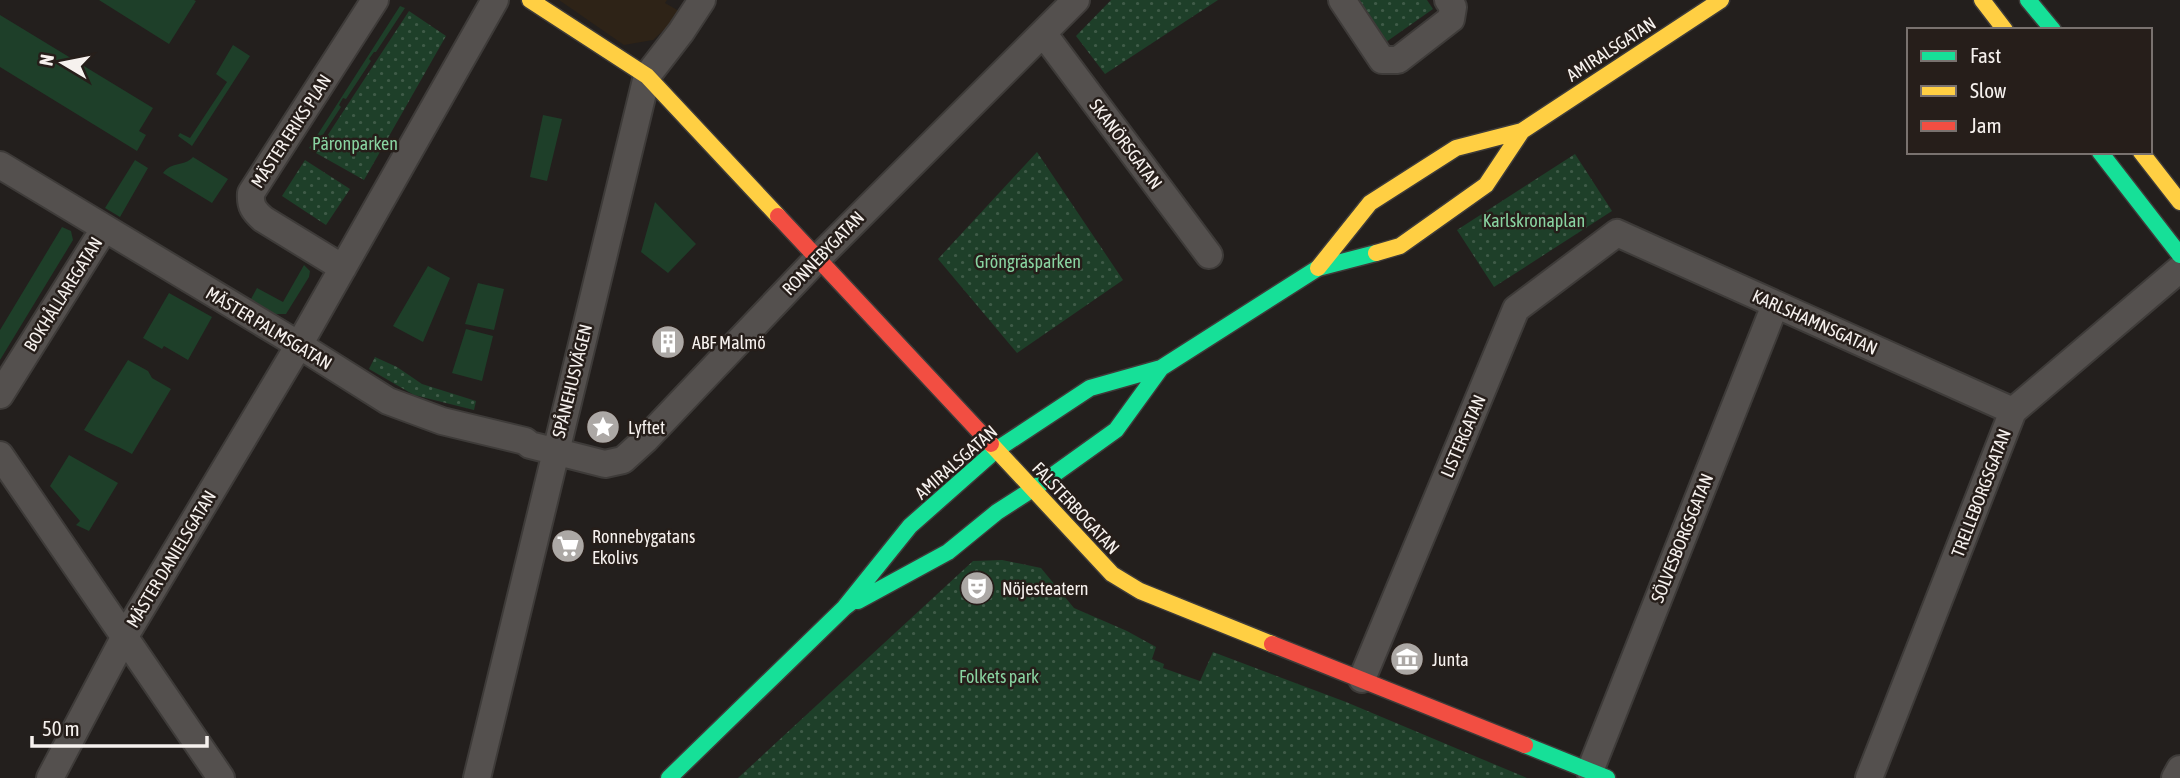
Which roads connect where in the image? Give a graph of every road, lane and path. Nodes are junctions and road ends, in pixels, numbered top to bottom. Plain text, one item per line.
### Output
1 (375, 0) edge
2 (495, 0) edge
3 (530, 0) edge
4 (702, 0) edge
5 (1076, 0) edge
6 (1342, 0) edge
7 (1448, 0) edge
8 (1721, 0) edge
9 (1982, 0) edge
10 (2028, 0) edge
11 (2003, 28) edge
12 (2051, 28) edge
13 (1043, 33) junction
14 (647, 76) junction
15 (1522, 131) junction
16 (2103, 154) edge
17 (2143, 154) edge
18 (0, 165) edge
19 (2180, 202) edge
20 (104, 229) junction
21 (1617, 233) joint
22 (1209, 255) dead end
23 (2180, 255) edge
24 (817, 258) junction
25 (342, 268) junction
26 (1318, 268) junction
27 (2180, 269) edge
28 (1775, 305) junction
29 (299, 345) junction
30 (1161, 368) junction
31 (0, 395) edge
32 (2013, 411) junction
33 (996, 450) junction
34 (555, 451) junction
35 (0, 455) edge
36 (1033, 489) junction
37 (904, 559) dead end
38 (844, 608) junction
39 (125, 636) junction
40 (1362, 679) junction
41 (2180, 769) edge
42 (1599, 774) edge
43 (50, 778) edge
44 (221, 778) edge
45 (477, 778) edge
46 (670, 778) edge
47 (1869, 778) edge
48 (2175, 778) edge

1 - 25 street, MÄSTER ERIKS PLAN
2 - 25 street
3 - 14 main road, FALSTERBOGATAN
4 - 14 street, SPÅNEHUSVÄGEN
5 - 13 street, RONNEBYGATAN
6 - 7 street
8 - 15 main road, AMIRALSGATAN
9 - 11 main road
10 - 12 main road
13 - 22 street, SKANÖRSGATAN
13 - 24 street, RONNEBYGATAN
14 - 24 main road, FALSTERBOGATAN
14 - 34 street, SPÅNEHUSVÄGEN
15 - 26 main road, AMIRALSGATAN
15 - 26 main road, AMIRALSGATAN
16 - 23 main road
17 - 19 main road
18 - 20 street, MÄSTER PALMSGATAN
20 - 29 street, MÄSTER PALMSGATAN
20 - 31 street, BOKHÅLLAREGATAN
21 - 28 street, KARLSHAMNSGATAN
21 - 40 street, LISTERGATAN
24 - 33 main road, FALSTERBOGATAN
24 - 34 street, RONNEBYGATAN
25 - 29 street
26 - 30 main road, AMIRALSGATAN
27 - 32 street, TRELLEBORGSGATAN
28 - 32 street, KARLSHAMNSGATAN
28 - 42 street, SÖLVESBORGSGATAN
29 - 34 street, MÄSTER PALMSGATAN
29 - 39 street, MÄSTER DANIELSGATAN
30 - 33 main road, AMIRALSGATAN
30 - 36 main road, AMIRALSGATAN
32 - 47 street, TRELLEBORGSGATAN
33 - 36 main road, FALSTERBOGATAN
33 - 38 main road, AMIRALSGATAN
34 - 45 street, SPÅNEHUSVÄGEN
35 - 39 street
36 - 38 main road, AMIRALSGATAN
36 - 40 main road, FALSTERBOGATAN
37 - 38 main road, AMIRALSGATAN
38 - 46 main road, AMIRALSGATAN
39 - 43 street, MÄSTER DANIELSGATAN
39 - 44 street
40 - 42 main road, FALSTERBOGATAN
41 - 48 street

